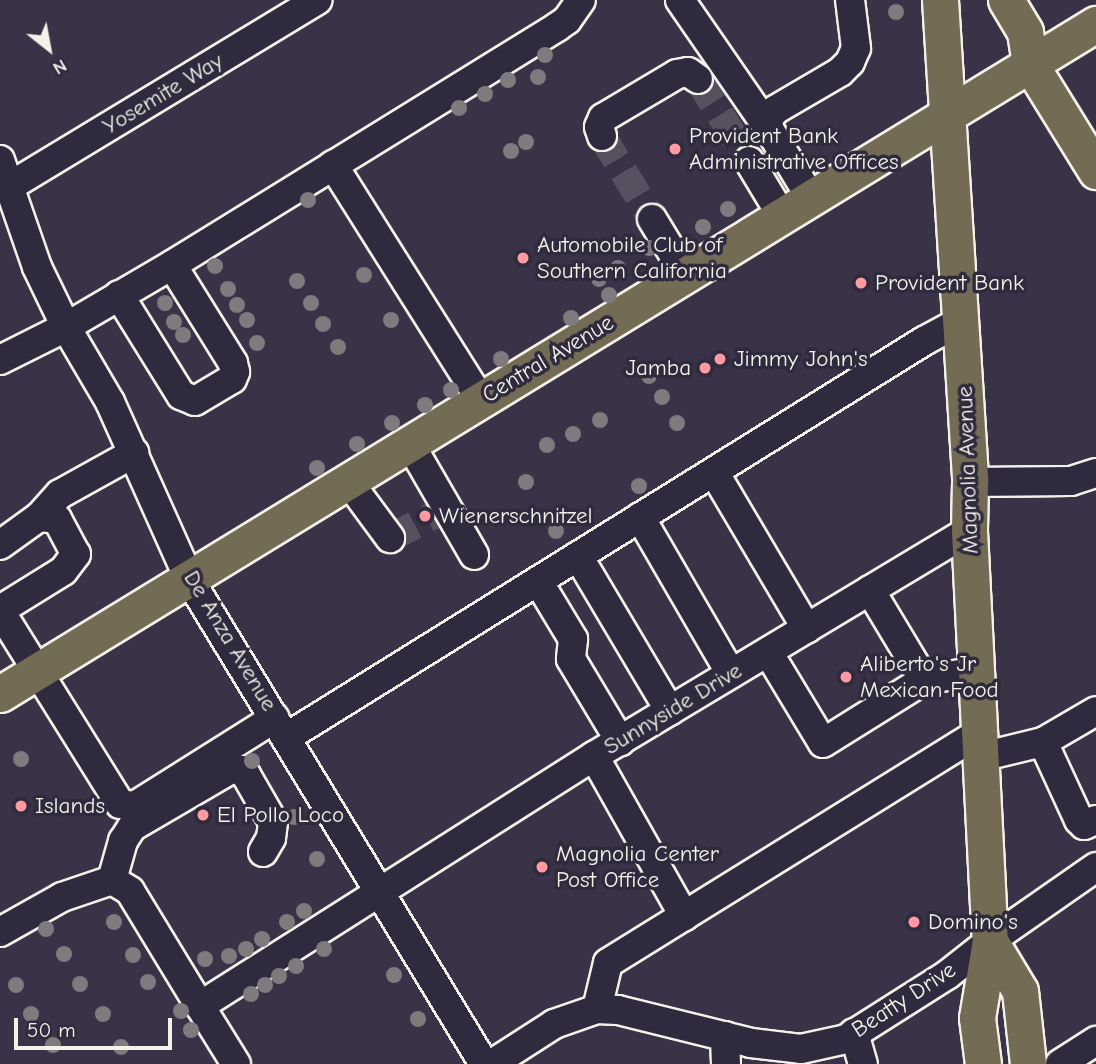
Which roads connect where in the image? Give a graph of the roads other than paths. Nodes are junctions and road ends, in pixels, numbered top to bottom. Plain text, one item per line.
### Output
1 (318, 0) edge
2 (581, 0) edge
3 (680, 0) edge
4 (850, 0) edge
5 (940, 0) edge
6 (1006, 0) edge
7 (1096, 23) edge
8 (1030, 64) junction
9 (698, 79) dead end
10 (949, 114) junction
11 (769, 129) junction
12 (602, 136) dead end
13 (0, 160) edge
14 (749, 161) tunnel mouth
15 (333, 165) junction
16 (1096, 171) edge
17 (7, 188) junction
18 (797, 207) junction
19 (652, 219) tunnel mouth
20 (172, 265) junction
21 (686, 275) junction
22 (119, 295) junction
23 (961, 321) junction
24 (66, 327) junction
25 (0, 360) edge
26 (481, 400) junction
27 (410, 444) junction
28 (134, 453) junction
29 (714, 471) junction
30 (1096, 473) edge
31 (348, 481) junction
32 (970, 482) junction
33 (39, 517) junction
34 (640, 517) junction
35 (969, 531) junction
36 (390, 538) dead end
37 (0, 545) edge
38 (474, 555) dead end
39 (578, 556) junction
40 (189, 579) junction
41 (538, 581) junction
42 (870, 590) junction
43 (0, 610) edge
44 (807, 629) junction
45 (768, 652) junction
46 (39, 670) junction
47 (977, 671) junction
48 (731, 674) junction
49 (924, 680) junction
50 (0, 694) edge
51 (670, 711) junction
52 (1096, 711) edge
53 (281, 727) junction
54 (620, 741) junction
55 (1043, 742) junction
56 (980, 744) junction
57 (594, 756) junction
58 (1096, 821) edge
59 (263, 852) dead end
60 (1096, 867) edge
61 (111, 880) junction
62 (380, 890) junction
63 (684, 916) junction
64 (0, 932) edge
65 (990, 941) junction
66 (200, 1006) junction
67 (597, 1009) junction
68 (854, 1033) junction
69 (724, 1036) junction
70 (1096, 1041) edge
71 (236, 1064) edge
72 (484, 1064) edge
73 (492, 1064) edge
74 (726, 1064) edge
75 (863, 1064) edge
76 (983, 1064) edge
77 (1028, 1064) edge
78 (1060, 1064) edge

1 - 17 street, Yosemite Way
2 - 15 street
3 - 11 street
4 - 11 street
5 - 10 main road, Magnolia Avenue
6 - 8 main road
7 - 8 main road, Central Avenue
8 - 10 main road, Central Avenue
8 - 16 main road
9 - 12 street
10 - 18 main road, Central Avenue
10 - 23 main road, Magnolia Avenue
11 - 18 street
13 - 17 street, De Anza Avenue
14 - 18 street
15 - 20 street
15 - 26 street
17 - 24 street, De Anza Avenue
18 - 21 main road, Central Avenue
19 - 21 street
20 - 22 street
20 - 22 street
21 - 26 main road, Central Avenue
22 - 24 street
23 - 29 street
23 - 32 main road, Magnolia Avenue
24 - 25 street
24 - 28 street, De Anza Avenue
26 - 27 main road, Central Avenue
27 - 31 main road, Central Avenue
27 - 38 street
28 - 33 street
28 - 40 street, De Anza Avenue
29 - 34 street
29 - 44 street
30 - 32 street
31 - 36 street
31 - 40 main road, Central Avenue
32 - 35 main road, Magnolia Avenue
33 - 37 street
33 - 43 street
34 - 39 street
34 - 48 street
35 - 42 street, Sunnyside Drive
35 - 47 main road, Magnolia Avenue
39 - 41 street
39 - 51 street
40 - 46 main road, Central Avenue
40 - 53 street, De Anza Avenue
41 - 53 street
41 - 54 street
42 - 44 street, Sunnyside Drive
42 - 49 street
43 - 46 street
44 - 45 street, Sunnyside Drive
45 - 48 street, Sunnyside Drive
45 - 49 street
46 - 50 main road, Central Avenue
46 - 53 street
47 - 49 street
47 - 56 main road, Magnolia Avenue
48 - 51 street, Sunnyside Drive
51 - 54 street, Sunnyside Drive
52 - 55 street
53 - 62 street, De Anza Avenue
54 - 57 street, Sunnyside Drive
55 - 56 street
55 - 58 street
56 - 63 street
56 - 65 main road, Magnolia Avenue
57 - 62 street, Sunnyside Drive
57 - 63 street
59 - 61 street
60 - 65 street, Beatty Drive
61 - 64 street
61 - 66 street
62 - 66 street, Sunnyside Drive
62 - 72 street, De Anza Avenue
63 - 67 street
65 - 68 street, Beatty Drive
65 - 76 main road, Magnolia Avenue
65 - 77 main road, Magnolia Avenue
66 - 71 street
67 - 69 street, Beatty Drive
67 - 73 street, Beatty Drive
68 - 69 street, Beatty Drive
68 - 75 street
69 - 74 street
70 - 78 street

